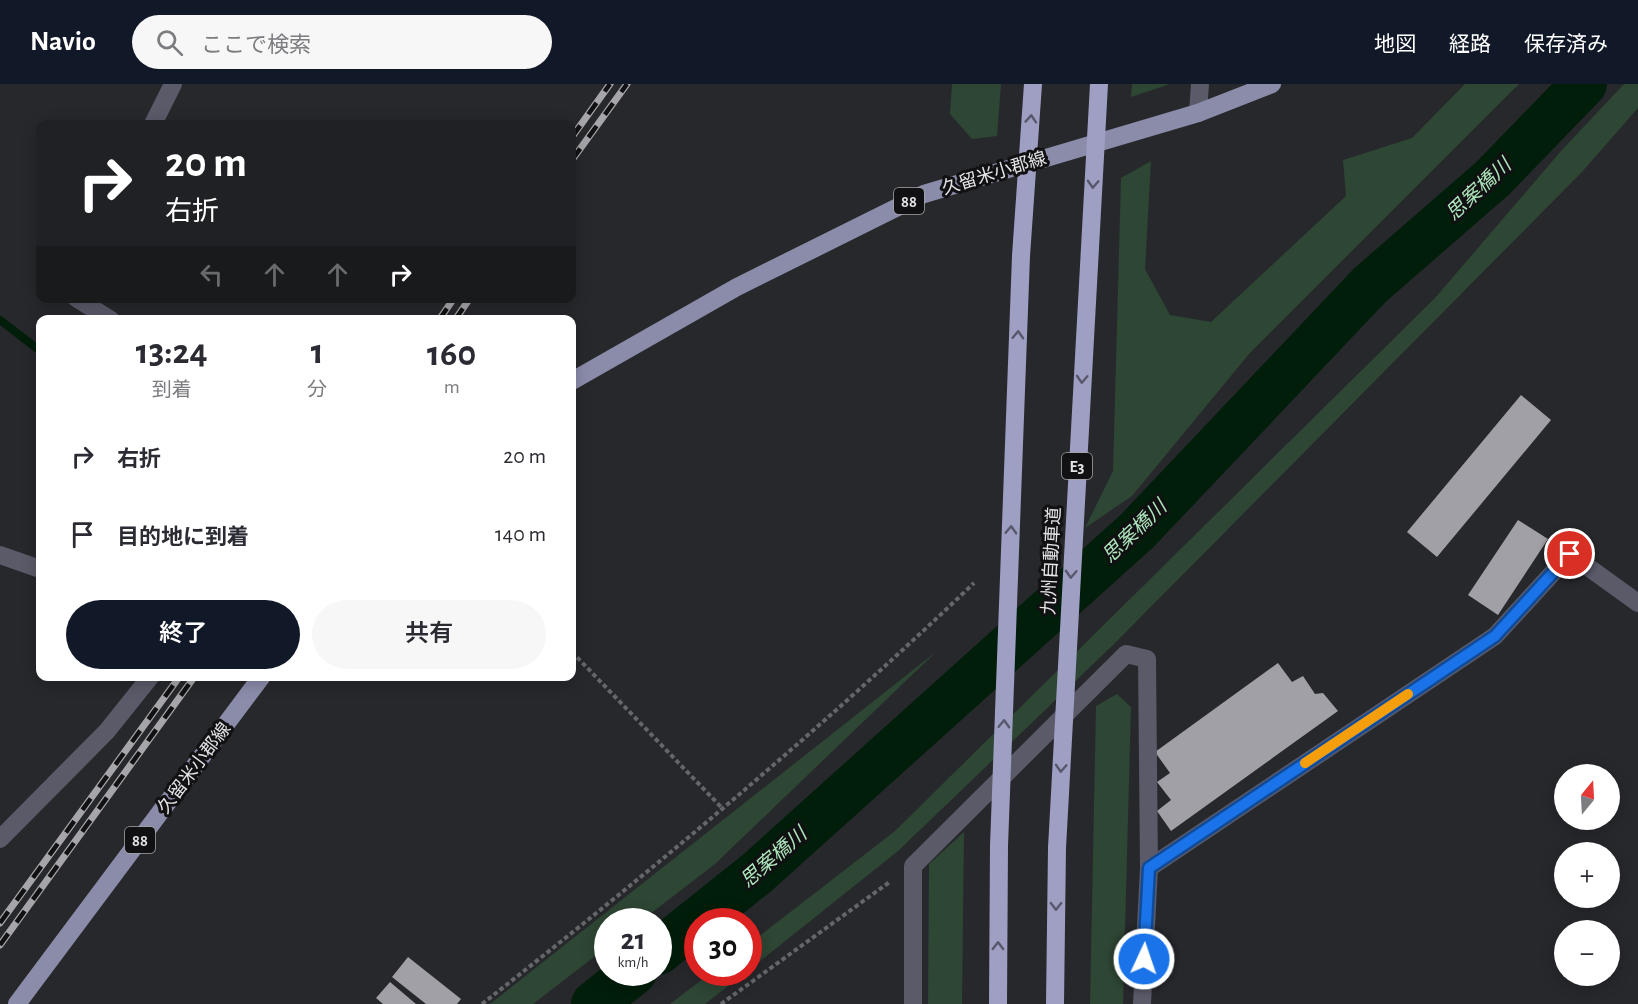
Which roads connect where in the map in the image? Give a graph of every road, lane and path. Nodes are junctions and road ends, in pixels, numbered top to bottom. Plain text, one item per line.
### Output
1 (172, 84) edge
2 (1033, 84) edge
3 (1099, 84) edge
4 (1200, 84) edge
5 (1272, 84) edge
6 (1198, 113) junction
7 (155, 120) edge
8 (84, 303) edge
9 (103, 315) edge
10 (576, 379) edge
11 (0, 555) edge
12 (36, 568) edge
13 (974, 583) dead end
14 (1638, 603) edge
15 (576, 656) edge
16 (147, 681) edge
17 (258, 681) edge
18 (722, 808) junction
19 (0, 839) edge
20 (913, 866) junction
21 (1149, 868) junction
22 (17, 1004) edge
23 (482, 1004) edge
24 (721, 1004) edge
25 (913, 1004) edge
26 (998, 1004) edge
27 (1055, 1004) edge
28 (1142, 1004) edge

1 - 7 street
26 -> 2 highway, bridge
3 -> 27 highway, 九州自動車道 / E3, bridge
4 - 6 street
5 - 6 main road, 久留米小郡線 / 88
6 - 10 main road, 久留米小郡線 / 88
8 - 9 street
11 - 12 street
13 - 18 path
14 - 21 street
15 - 18 path
16 - 19 street
17 - 22 main road, 久留米小郡線 / 88
18 - 23 path
20 - 21 street
20 - 24 path
20 - 25 street
21 - 28 street

